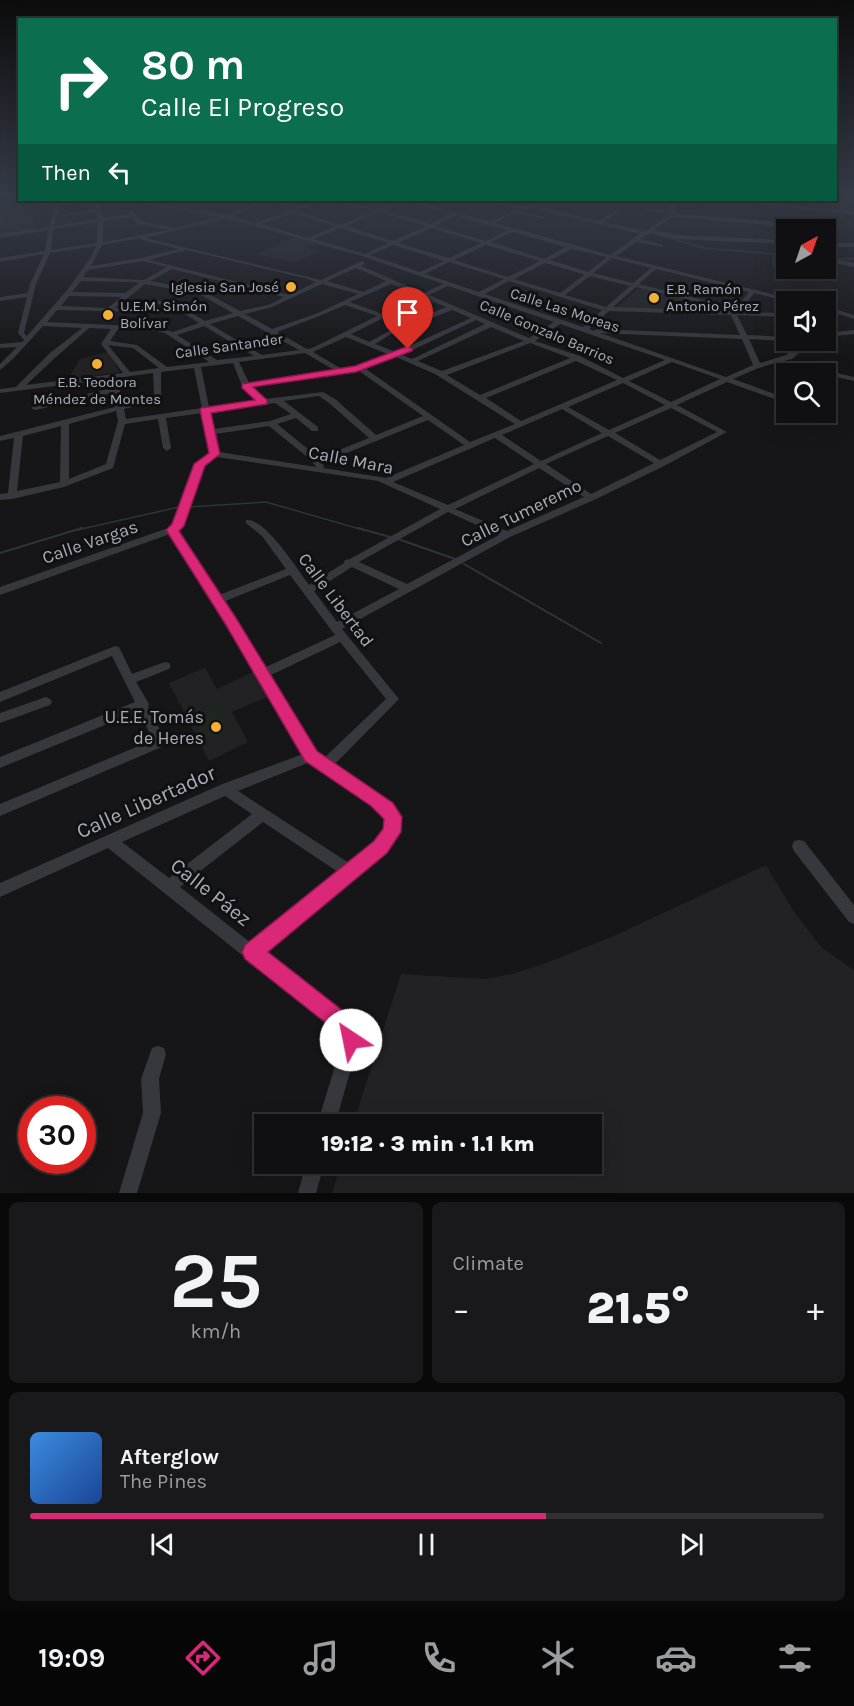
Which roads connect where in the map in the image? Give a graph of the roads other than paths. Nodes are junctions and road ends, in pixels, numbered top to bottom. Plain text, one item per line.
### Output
1 (48, 249) edge
2 (80, 249) edge
3 (98, 249) edge
4 (187, 249) joint
5 (341, 249) edge
6 (380, 249) edge
7 (415, 249) edge
8 (474, 249) edge
9 (505, 249) edge
10 (568, 249) edge
11 (580, 249) edge
12 (623, 249) edge
13 (587, 250) joint
14 (48, 253) junction
15 (364, 256) junction
16 (612, 256) junction
17 (373, 258) junction
18 (0, 260) edge
19 (144, 260) junction
20 (451, 260) junction
21 (545, 261) junction
22 (836, 261) edge
23 (854, 265) edge
24 (356, 266) junction
25 (655, 267) junction
26 (89, 268) junction
27 (170, 268) junction
28 (420, 274) junction
29 (590, 274) junction
30 (79, 279) junction
31 (510, 279) junction
32 (392, 280) junction
33 (143, 282) junction
34 (323, 282) junction
35 (447, 284) junction
36 (635, 285) junction
37 (170, 286) junction
38 (753, 290) junction
39 (31, 294) junction
40 (66, 294) junction
41 (363, 294) junction
42 (126, 295) junction
43 (425, 295) junction
44 (477, 295) junction
45 (561, 295) junction
46 (776, 296) edge
47 (290, 297) junction
48 (0, 299) edge
49 (154, 301) junction
50 (346, 303) junction
51 (54, 308) junction
52 (453, 308) junction
53 (110, 309) junction
54 (609, 309) junction
55 (836, 310) edge
56 (144, 311) junction
57 (735, 312) junction
58 (852, 313) edge
59 (242, 314) junction
60 (776, 314) edge
61 (383, 316) junction
62 (476, 318) junction
63 (558, 322) junction
64 (204, 323) junction
65 (40, 324) junction
66 (491, 324) junction
67 (89, 325) junction
68 (117, 326) junction
69 (129, 327) junction
70 (584, 330) junction
71 (273, 331) junction
72 (854, 332) edge
73 (836, 334) edge
74 (172, 335) junction
75 (347, 335) junction
76 (744, 337) junction
77 (776, 339) edge
78 (530, 341) junction
79 (25, 342) junction
80 (104, 342) junction
81 (370, 344) junction
82 (0, 346) edge
83 (306, 350) junction
84 (797, 351) edge
85 (396, 354) junction
86 (259, 356) junction
87 (577, 358) junction
88 (235, 360) junction
89 (671, 360) junction
90 (773, 360) junction
91 (413, 361) junction
92 (215, 362) junction
93 (197, 365) junction
94 (758, 365) junction
95 (0, 368) edge
96 (360, 368) junction
97 (161, 369) junction
98 (341, 371) junction
99 (128, 374) junction
100 (442, 374) junction
101 (112, 376) junction
102 (728, 379) junction
103 (854, 379) edge
104 (624, 380) junction
105 (246, 386) junction
106 (18, 389) junction
107 (115, 390) junction
108 (0, 392) edge
109 (776, 397) edge
110 (480, 398) junction
111 (277, 400) junction
112 (263, 402) junction
113 (672, 405) junction
114 (562, 406) junction
115 (35, 408) dead end
116 (120, 409) junction
117 (205, 410) junction
118 (162, 416) junction
119 (297, 416) junction
120 (429, 417) junction
121 (65, 422) junction
122 (122, 422) junction
123 (271, 423) junction
124 (522, 424) junction
125 (315, 429) dead end
126 (210, 432) junction
127 (723, 432) joint
128 (19, 434) junction
129 (609, 434) junction
130 (496, 435) junction
131 (0, 439) edge
132 (375, 439) junction
133 (470, 446) junction
134 (167, 448) dead end
135 (215, 454) junction
136 (661, 464) junction
137 (319, 465) junction
138 (541, 465) junction
139 (387, 481) junction
140 (64, 484) junction
141 (12, 496) junction
142 (0, 497) edge
143 (591, 498) junction
144 (449, 509) junction
145 (250, 522) dead end
146 (172, 530) junction
147 (507, 535) junction
148 (350, 562) junction
149 (292, 570) junction
150 (408, 589) junction
151 (0, 591) edge
152 (307, 591) junction
153 (217, 600) junction
154 (339, 632) junction
155 (165, 666) dead end
156 (262, 674) junction
157 (131, 680) junction
158 (0, 697) edge
159 (46, 702) dead end
160 (143, 704) junction
161 (0, 718) edge
162 (311, 756) junction
163 (0, 763) edge
164 (325, 766) junction
165 (225, 789) junction
166 (0, 810) edge
167 (262, 814) junction
168 (109, 840) junction
169 (800, 846) dead end
170 (350, 873) junction
171 (169, 887) junction
172 (0, 890) edge
173 (854, 917) edge
174 (252, 952) junction
175 (159, 1054) dead end
176 (329, 1114) edge
177 (312, 1174) edge
178 (128, 1193) edge
179 (307, 1193) edge

1 - 14 street
2 - 14 street
3 - 26 street
4 - 19 street
4 - 34 street
5 - 15 street, Calle Las Moreas
6 - 15 street
7 - 20 street
8 - 20 street
9 - 21 street
10 - 21 street
11 - 13 street
12 - 16 street
13 - 16 street
14 - 18 street
14 - 39 street
15 - 17 street, Calle Las Moreas
16 - 25 street
16 - 29 street
17 - 24 street
17 - 28 street, Calle Las Moreas
19 - 26 street
19 - 27 street
20 - 28 street
20 - 31 street
21 - 29 street
21 - 31 street
22 - 23 street
24 - 32 street, Calle Gonzalo Barrios
24 - 34 street
25 - 36 street
25 - 38 street
26 - 30 street
27 - 33 street
27 - 47 street
28 - 35 street, Calle Las Moreas
29 - 36 street
29 - 45 street
30 - 33 street
30 - 40 street
31 - 44 street
31 - 45 street
32 - 41 street
32 - 43 street, Calle Gonzalo Barrios
33 - 37 street
33 - 42 street
34 - 41 street
34 - 47 street
35 - 43 street, Calle Santander
35 - 44 street, Calle Las Moreas
36 - 54 street
36 - 57 street
37 - 49 street
37 - 59 street
38 - 46 street
38 - 57 street
39 - 48 street
39 - 79 street
40 - 42 street
40 - 51 street
41 - 50 street
42 - 53 street
43 - 52 street, Calle Gonzalo Barrios
43 - 61 street, Calle Santander
44 - 63 street, Calle Las Moreas
45 - 54 street
47 - 59 street
49 - 56 street
49 - 64 street
50 - 61 street
50 - 71 street
51 - 53 street
51 - 65 street
52 - 62 street, Calle Gonzalo Barrios
52 - 81 street
53 - 56 street
54 - 57 street
54 - 70 street
55 - 58 street
56 - 69 street
57 - 60 street
57 - 76 street
59 - 64 street
59 - 71 street
61 - 75 street, Calle Santander
62 - 66 street, Calle Gonzalo Barrios
62 - 85 street
63 - 70 street, Calle Las Moreas
63 - 78 street
64 - 74 street
64 - 86 street
65 - 67 street
65 - 79 street
66 - 78 street, Calle Gonzalo Barrios
66 - 91 street
67 - 68 street
67 - 106 street
68 - 69 street
68 - 80 street
69 - 74 street
70 - 76 street
70 - 89 street, Calle Las Moreas
71 - 83 street
72 - 73 street
74 - 92 street
75 - 81 street
75 - 83 street, Calle Santander
76 - 77 street
76 - 94 street
78 - 87 street, Calle Gonzalo Barrios
78 - 100 street
79 - 82 street
79 - 95 street
80 - 97 street
80 - 99 street
81 - 85 street
83 - 86 street, Calle Santander
83 - 98 street
84 - 90 street
85 - 91 street
85 - 96 street
86 - 88 street, Calle Santander
87 - 104 street, Calle Gonzalo Barrios
87 - 110 street
88 - 92 street, Calle Santander
88 - 105 street
89 - 102 street, Calle Las Moreas
89 - 104 street
90 - 94 street
90 - 103 street
91 - 100 street
92 - 93 street, Calle Santander
93 - 97 street, Calle Santander
93 - 117 street
94 - 102 street
96 - 98 street
96 - 120 street
97 - 99 street, Calle Santander
97 - 116 street
98 - 105 street
99 - 101 street, Calle Santander
100 - 110 street
101 - 106 street, Calle Santander
101 - 107 street
102 - 109 street, Calle Las Moreas
102 - 113 street
104 - 113 street, Calle Gonzalo Barrios
104 - 114 street
105 - 112 street
106 - 108 street, Calle Santander
107 - 115 street
107 - 116 street
110 - 124 street
111 - 112 street
111 - 119 street
111 - 132 street
112 - 117 street
113 - 127 street, Calle Gonzalo Barrios
113 - 129 street
114 - 124 street
114 - 129 street
116 - 121 street
116 - 122 street
117 - 118 street
117 - 126 street
118 - 122 street
118 - 134 street
119 - 123 street
119 - 125 street
120 - 132 street
120 - 133 street
121 - 128 street
121 - 140 street
122 - 140 street
123 - 126 street
123 - 137 street
124 - 130 street
126 - 135 street
127 - 136 street, Calle Tumeremo
128 - 131 street
128 - 141 street
129 - 136 street
129 - 138 street
130 - 133 street
130 - 138 street
132 - 137 street
133 - 139 street
135 - 137 street, Calle Mara
135 - 146 street
136 - 143 street, Calle Tumeremo
137 - 139 street, Calle Mara
138 - 143 street
138 - 144 street
139 - 144 street, Calle Mara
140 - 141 street
141 - 142 street
143 - 147 street, Calle Tumeremo
144 - 147 street, Calle Mara
144 - 148 street
145 - 149 street, Calle Libertad
146 - 151 street, Calle Vargas
146 - 153 street
147 - 150 street, Calle Tumeremo
148 - 150 street
148 - 152 street
149 - 152 street, Calle Libertad
149 - 153 street
150 - 154 street, Calle Tumeremo
152 - 154 street, Calle Libertad
153 - 156 street
154 - 156 street, Calle Tumeremo
154 - 164 street, Calle Libertad
155 - 157 street
156 - 162 street
157 - 158 street
157 - 160 street
159 - 161 street
160 - 163 street
160 - 166 street
162 - 164 street
162 - 165 street, Calle Libertador
164 - 170 street
165 - 167 street
165 - 168 street, Calle Libertador
167 - 170 street
167 - 171 street
168 - 171 street, Calle Páez
168 - 172 street, Calle Libertador
169 - 173 street
170 - 174 street
171 - 174 street, Calle Páez
174 - 176 street, Calle Páez
175 - 178 street
177 - 179 street

